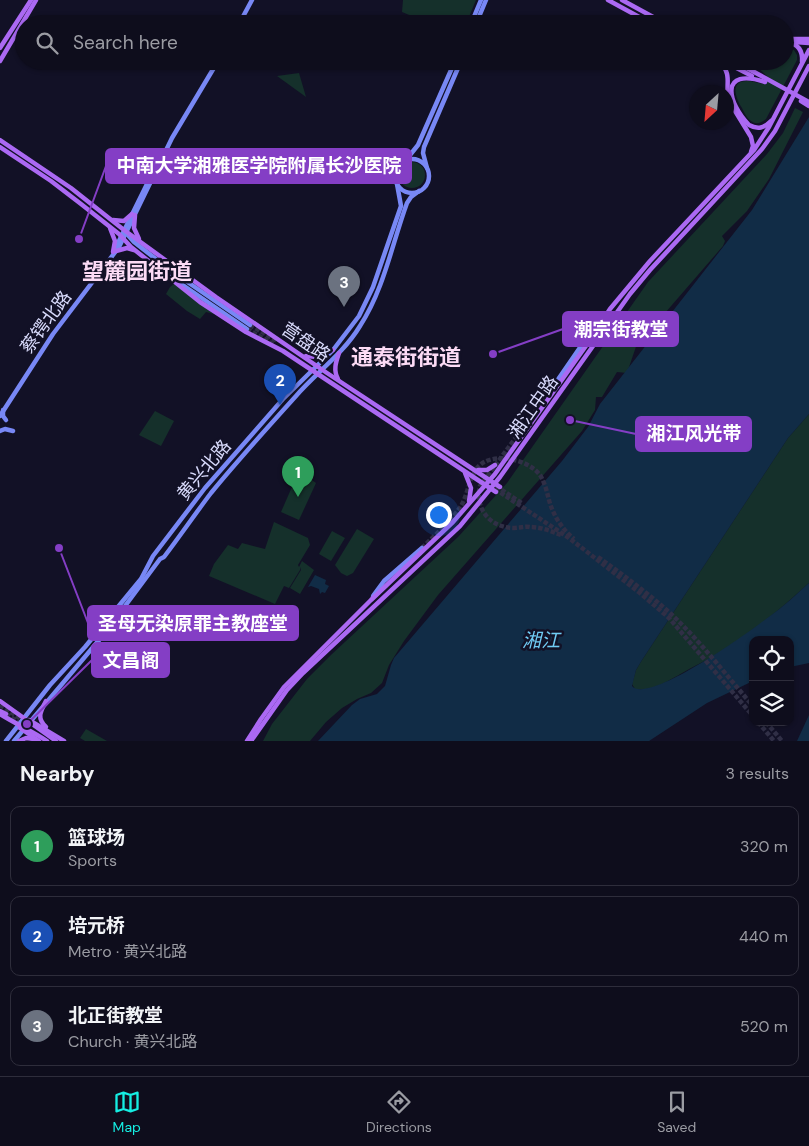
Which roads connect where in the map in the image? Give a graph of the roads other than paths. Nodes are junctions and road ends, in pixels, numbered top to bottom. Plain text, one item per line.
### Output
1 (31, 0) edge
2 (36, 0) edge
3 (251, 0) edge
4 (481, 0) edge
5 (486, 0) edge
6 (608, 0) edge
7 (622, 0) edge
8 (21, 15) edge
9 (27, 15) edge
10 (243, 15) edge
11 (475, 15) edge
12 (480, 15) edge
13 (636, 15) edge
14 (650, 15) edge
15 (15, 25) edge
16 (15, 36) edge
17 (794, 39) edge
18 (794, 40) edge
19 (809, 40) edge
20 (794, 44) edge
21 (0, 48) edge
22 (809, 50) edge
23 (0, 61) edge
24 (802, 64) junction
25 (809, 66) edge
26 (212, 70) edge
27 (451, 70) edge
28 (457, 70) edge
29 (726, 70) edge
30 (741, 70) edge
31 (748, 70) edge
32 (754, 70) edge
33 (766, 81) junction
34 (809, 104) edge
35 (774, 118) junction
36 (744, 122) junction
37 (0, 140) edge
38 (0, 147) edge
39 (747, 158) junction
40 (406, 160) junction
41 (427, 168) junction
42 (397, 184) junction
43 (419, 191) junction
44 (403, 206) junction
45 (134, 215) junction
46 (110, 218) junction
47 (108, 225) junction
48 (126, 232) junction
49 (122, 238) junction
50 (141, 242) junction
51 (136, 250) junction
52 (114, 251) junction
53 (163, 272) junction
54 (596, 328) junction
55 (333, 350) junction
56 (298, 353) junction
57 (339, 353) junction
58 (317, 366) junction
59 (322, 369) junction
60 (312, 370) junction
61 (317, 374) junction
62 (340, 382) junction
63 (548, 394) tunnel mouth
64 (1, 408) edge
65 (0, 416) edge
66 (6, 420) dead end
67 (0, 431) edge
68 (13, 431) dead end
69 (495, 466) dead end
70 (473, 469) junction
71 (463, 470) junction
72 (490, 480) junction
73 (495, 484) junction
74 (485, 485) junction
75 (500, 487) tunnel mouth
76 (491, 489) junction
77 (496, 492) tunnel mouth
78 (468, 505) junction
79 (422, 548) tunnel mouth
80 (371, 600) junction
81 (46, 701) junction
82 (0, 702) edge
83 (0, 711) edge
84 (3, 714) edge
85 (24, 717) junction
86 (30, 721) junction
87 (17, 726) junction
88 (23, 729) junction
89 (56, 739) edge
90 (6, 741) edge
91 (14, 741) edge
92 (19, 741) edge
93 (38, 741) edge
94 (47, 741) edge
95 (64, 741) edge
96 (249, 741) edge

1 - 8 main road
2 - 9 main road
3 - 10 main road
4 - 11 main road
5 - 12 main road
6 - 13 main road
7 - 14 main road
15 - 21 main road
16 - 23 main road
17 - 19 main road
18 - 19 main road
20 - 24 main road
22 - 24 main road, 湘江中路
24 - 35 main road, 湘江中路
25 - 73 main road, 湘江中路
26 - 45 main road, 蔡锷北路
27 - 40 main road
28 - 41 main road
29 - 36 main road
30 - 33 main road
31 - 33 main road, bridge
32 - 33 main road, bridge
33 - 34 main road, bridge
33 - 36 main road
35 - 36 main road
35 - 39 main road, 湘江中路
36 - 39 main road
37 - 46 main road, 营盘路
38 - 47 main road, 营盘路
39 - 54 main road, 湘江中路
40 - 41 main road
40 - 42 main road
41 - 43 main road
42 - 43 main road
42 - 44 main road
43 - 44 main road
44 - 55 main road, 黄兴北路
44 - 57 main road, 黄兴北路
45 - 46 main road
45 - 48 main road, 蔡锷北路
45 - 50 main road
46 - 48 main road, 营盘路
47 - 49 main road, 营盘路
47 - 52 main road
48 - 49 main road, 蔡锷北路
48 - 50 main road, 营盘路
48 - 53 main road, 营盘路
49 - 51 main road, 营盘路
49 - 52 main road, 蔡锷北路
50 - 56 main road, 营盘路
51 - 52 main road
51 - 53 main road, 营盘路
52 - 64 main road, 蔡锷北路
53 - 60 main road, 营盘路
54 - 63 main road, 湘江中路
54 - 72 main road, 湘江中路
55 - 56 main road
55 - 58 main road, 黄兴北路
56 - 58 main road, 营盘路
57 - 59 main road, 黄兴北路
57 - 62 main road
58 - 59 main road, 营盘路
58 - 60 main road, 黄兴北路
59 - 61 main road, 黄兴北路
59 - 62 main road, 营盘路
60 - 61 main road, 营盘路
60 - 85 main road, 黄兴北路
61 - 71 main road, 营盘路
61 - 81 main road, 黄兴北路
62 - 70 main road, 营盘路
64 - 65 main road, 蔡锷北路
64 - 66 main road
67 - 68 main road
69 - 70 main road
70 - 72 main road, 营盘路
71 - 74 main road, 营盘路
71 - 78 main road
72 - 73 main road, 营盘路
72 - 74 main road, 湘江中路
73 - 75 main road, 营盘路
73 - 76 main road, 湘江中路
74 - 76 main road, 营盘路
74 - 78 main road, 湘江中路
76 - 77 main road, 营盘路
76 - 96 main road, 湘江中路
78 - 80 main road, 湘江中路
79 - 80 main road
80 - 96 main road, 湘江中路
81 - 86 main road, 黄兴北路
81 - 89 main road
82 - 85 main road
83 - 84 main road
84 - 87 main road
85 - 86 main road
85 - 87 main road, 黄兴北路
86 - 88 main road, 黄兴北路
86 - 89 main road
87 - 88 main road
87 - 90 main road, 黄兴北路
88 - 91 main road, 黄兴北路
88 - 93 main road
88 - 94 main road
89 - 95 main road
92 - 93 main road

